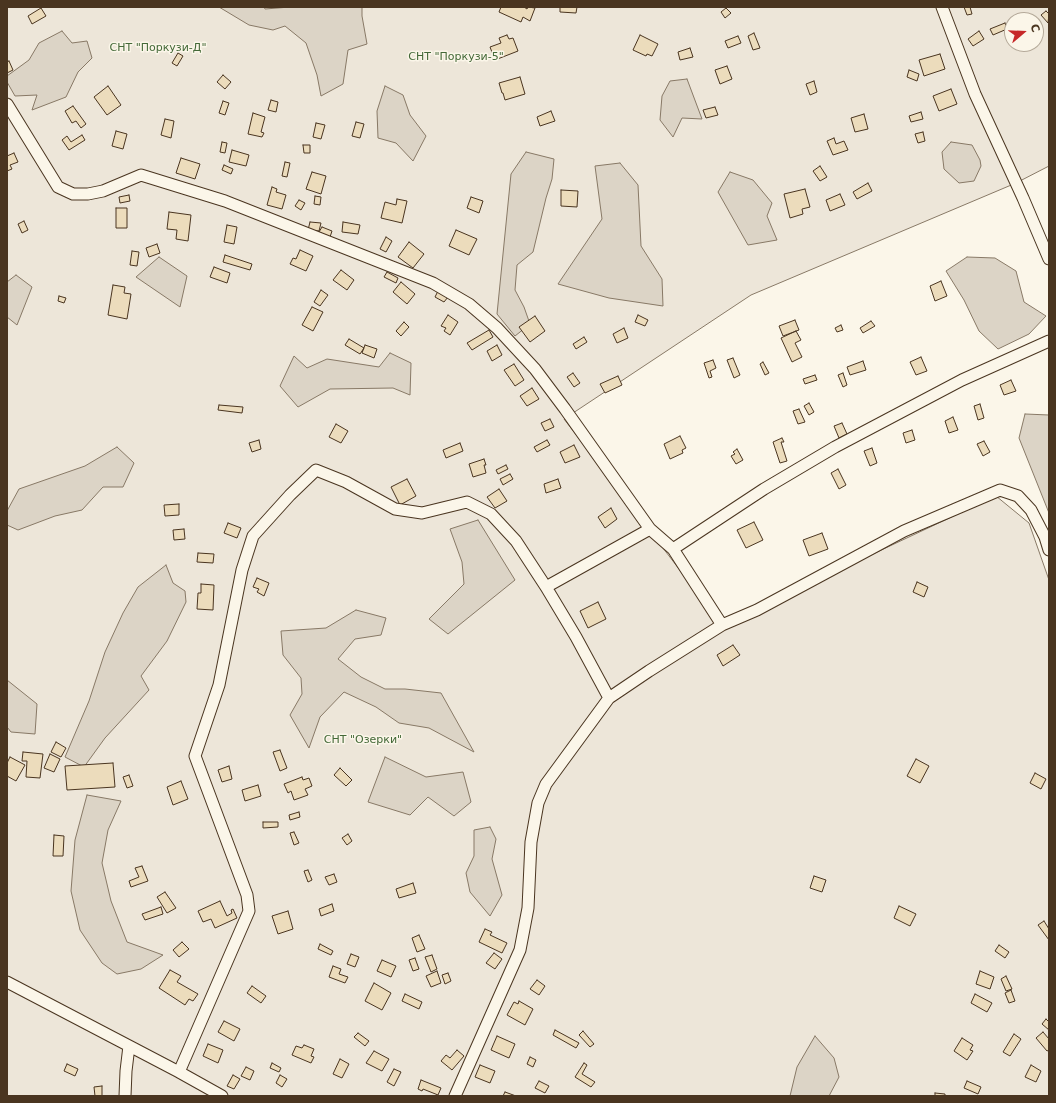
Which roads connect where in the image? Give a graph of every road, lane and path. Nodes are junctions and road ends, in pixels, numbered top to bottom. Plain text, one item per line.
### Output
1 (942, 7) edge
2 (7, 104) edge
3 (1049, 260) edge
4 (1049, 341) edge
5 (650, 529) junction
6 (673, 549) junction
7 (1049, 550) edge
8 (546, 587) junction
9 (722, 625) junction
10 (609, 698) junction
11 (7, 982) edge
12 (129, 1046) junction
13 (179, 1072) junction
14 (124, 1096) edge
15 (222, 1096) edge
16 (455, 1096) edge

1 - 3 street
2 - 5 street
4 - 6 street
5 - 6 street
5 - 8 street
6 - 9 street
7 - 9 street
8 - 10 street
8 - 13 street
9 - 10 street
10 - 16 street
11 - 12 street
12 - 13 street
12 - 14 street
13 - 15 street

